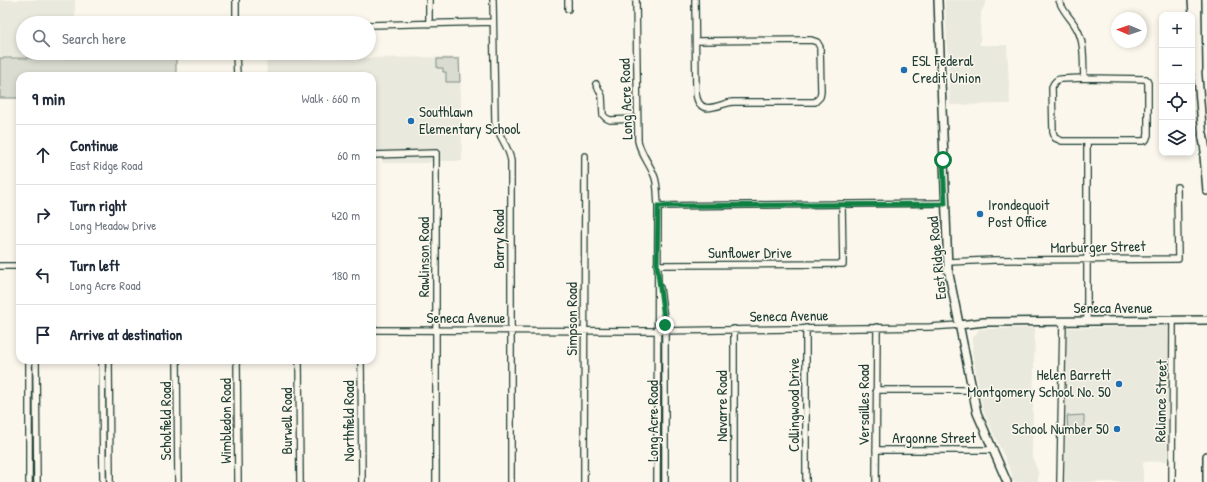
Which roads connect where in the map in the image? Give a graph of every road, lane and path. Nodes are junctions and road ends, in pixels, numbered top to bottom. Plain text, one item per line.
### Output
1 (236, 0) edge
2 (429, 0) edge
3 (493, 0) edge
4 (568, 0) edge
5 (636, 0) edge
6 (695, 0) edge
7 (938, 0) edge
8 (1059, 0) edge
9 (1192, 0) edge
10 (1197, 0) edge
11 (568, 9) dead end
12 (236, 16) edge
13 (493, 22) junction
14 (429, 24) junction
15 (376, 25) edge
16 (696, 41) junction
17 (236, 60) edge
18 (1198, 69) junction
19 (237, 72) edge
20 (1084, 78) junction
21 (596, 84) dead end
22 (637, 119) junction
23 (1203, 134) junction
24 (1087, 141) junction
25 (376, 155) edge
26 (585, 156) dead end
27 (1207, 161) edge
28 (1177, 187) dead end
29 (1207, 192) edge
30 (945, 204) junction
31 (842, 205) junction
32 (658, 206) junction
33 (1087, 260) junction
34 (948, 262) junction
35 (0, 266) edge
36 (16, 266) edge
37 (657, 266) junction
38 (1173, 320) junction
39 (1207, 320) edge
40 (1063, 321) junction
41 (1087, 321) junction
42 (959, 325) junction
43 (876, 327) junction
44 (806, 328) junction
45 (734, 329) junction
46 (376, 330) edge
47 (436, 330) junction
48 (584, 330) junction
49 (511, 331) junction
50 (661, 331) junction
51 (29, 364) edge
52 (36, 364) edge
53 (102, 364) edge
54 (110, 364) edge
55 (177, 364) edge
56 (238, 364) edge
57 (299, 364) edge
58 (361, 364) edge
59 (876, 390) junction
60 (972, 390) junction
61 (36, 393) junction
62 (29, 394) junction
63 (102, 401) junction
64 (110, 401) junction
65 (876, 450) junction
66 (992, 450) junction
67 (1207, 456) edge
68 (29, 482) edge
69 (37, 482) edge
70 (103, 482) edge
71 (110, 482) edge
72 (178, 482) edge
73 (238, 482) edge
74 (300, 482) edge
75 (362, 482) edge
76 (436, 482) edge
77 (511, 482) edge
78 (584, 482) edge
79 (657, 482) edge
80 (665, 482) edge
81 (734, 482) edge
82 (806, 482) edge
83 (876, 482) edge
84 (1007, 482) edge
85 (1060, 482) edge
86 (1172, 482) edge
87 (1207, 482) edge

1 - 12 street
2 - 14 street
3 - 13 street, Barry Road
4 - 11 street
5 - 22 street, Long Acre Road
6 - 16 street
7 - 30 main road, East Ridge Road
8 - 20 street
9 - 18 main road
10 - 18 highway
13 - 14 street
13 - 49 street, Barry Road
14 - 15 street
16 - 16 street
17 - 19 street
18 - 23 main road
20 - 24 street
20 - 24 street
21 - 22 street
22 - 32 street, Long Acre Road
23 - 27 highway
23 - 29 main road
24 - 33 street
25 - 47 street, Rawlinson Road
26 - 48 street, Simpson Road
28 - 33 street, Marburger Street
30 - 31 street
30 - 34 main road, East Ridge Road
31 - 32 street
31 - 37 street, Sunflower Drive
32 - 37 street, Long Acre Road
33 - 34 street, Marburger Street
33 - 41 street
34 - 42 main road, East Ridge Road
35 - 36 street
37 - 50 street, Long Acre Road
38 - 39 main road, Seneca Avenue
38 - 41 main road, Seneca Avenue
38 - 86 street, Reliance Street
40 - 41 main road, Seneca Avenue
40 - 42 main road, Seneca Avenue
40 - 85 street
42 - 43 street, Seneca Avenue
42 - 60 main road, East Ridge Road
43 - 44 street, Seneca Avenue
43 - 59 street, Versailles Road
44 - 45 street, Seneca Avenue
44 - 82 street, Collingwood Drive
45 - 50 street, Seneca Avenue
45 - 81 street, Navarre Road
46 - 47 street, Seneca Avenue
47 - 49 street, Seneca Avenue
47 - 76 street, Rawlinson Road
48 - 49 street, Seneca Avenue
48 - 50 street, Seneca Avenue
48 - 78 street, Simpson Road
49 - 77 street, Barry Road
50 - 79 street, Long Acre Road
50 - 80 street, Long Acre Road
51 - 62 street
52 - 61 street
53 - 63 street
54 - 64 street
55 - 72 street, Scholfield Road
56 - 73 street, Wimbledon Road
57 - 74 street, Burwell Road
58 - 75 street, Northfield Road
59 - 60 street
59 - 65 street, Versailles Road
60 - 66 main road, East Ridge Road
61 - 62 street
61 - 69 street
62 - 68 street
63 - 64 street
63 - 70 street
64 - 71 street
65 - 66 street, Argonne Street
65 - 83 street, Versailles Road
66 - 84 main road, East Ridge Road
67 - 87 main road

